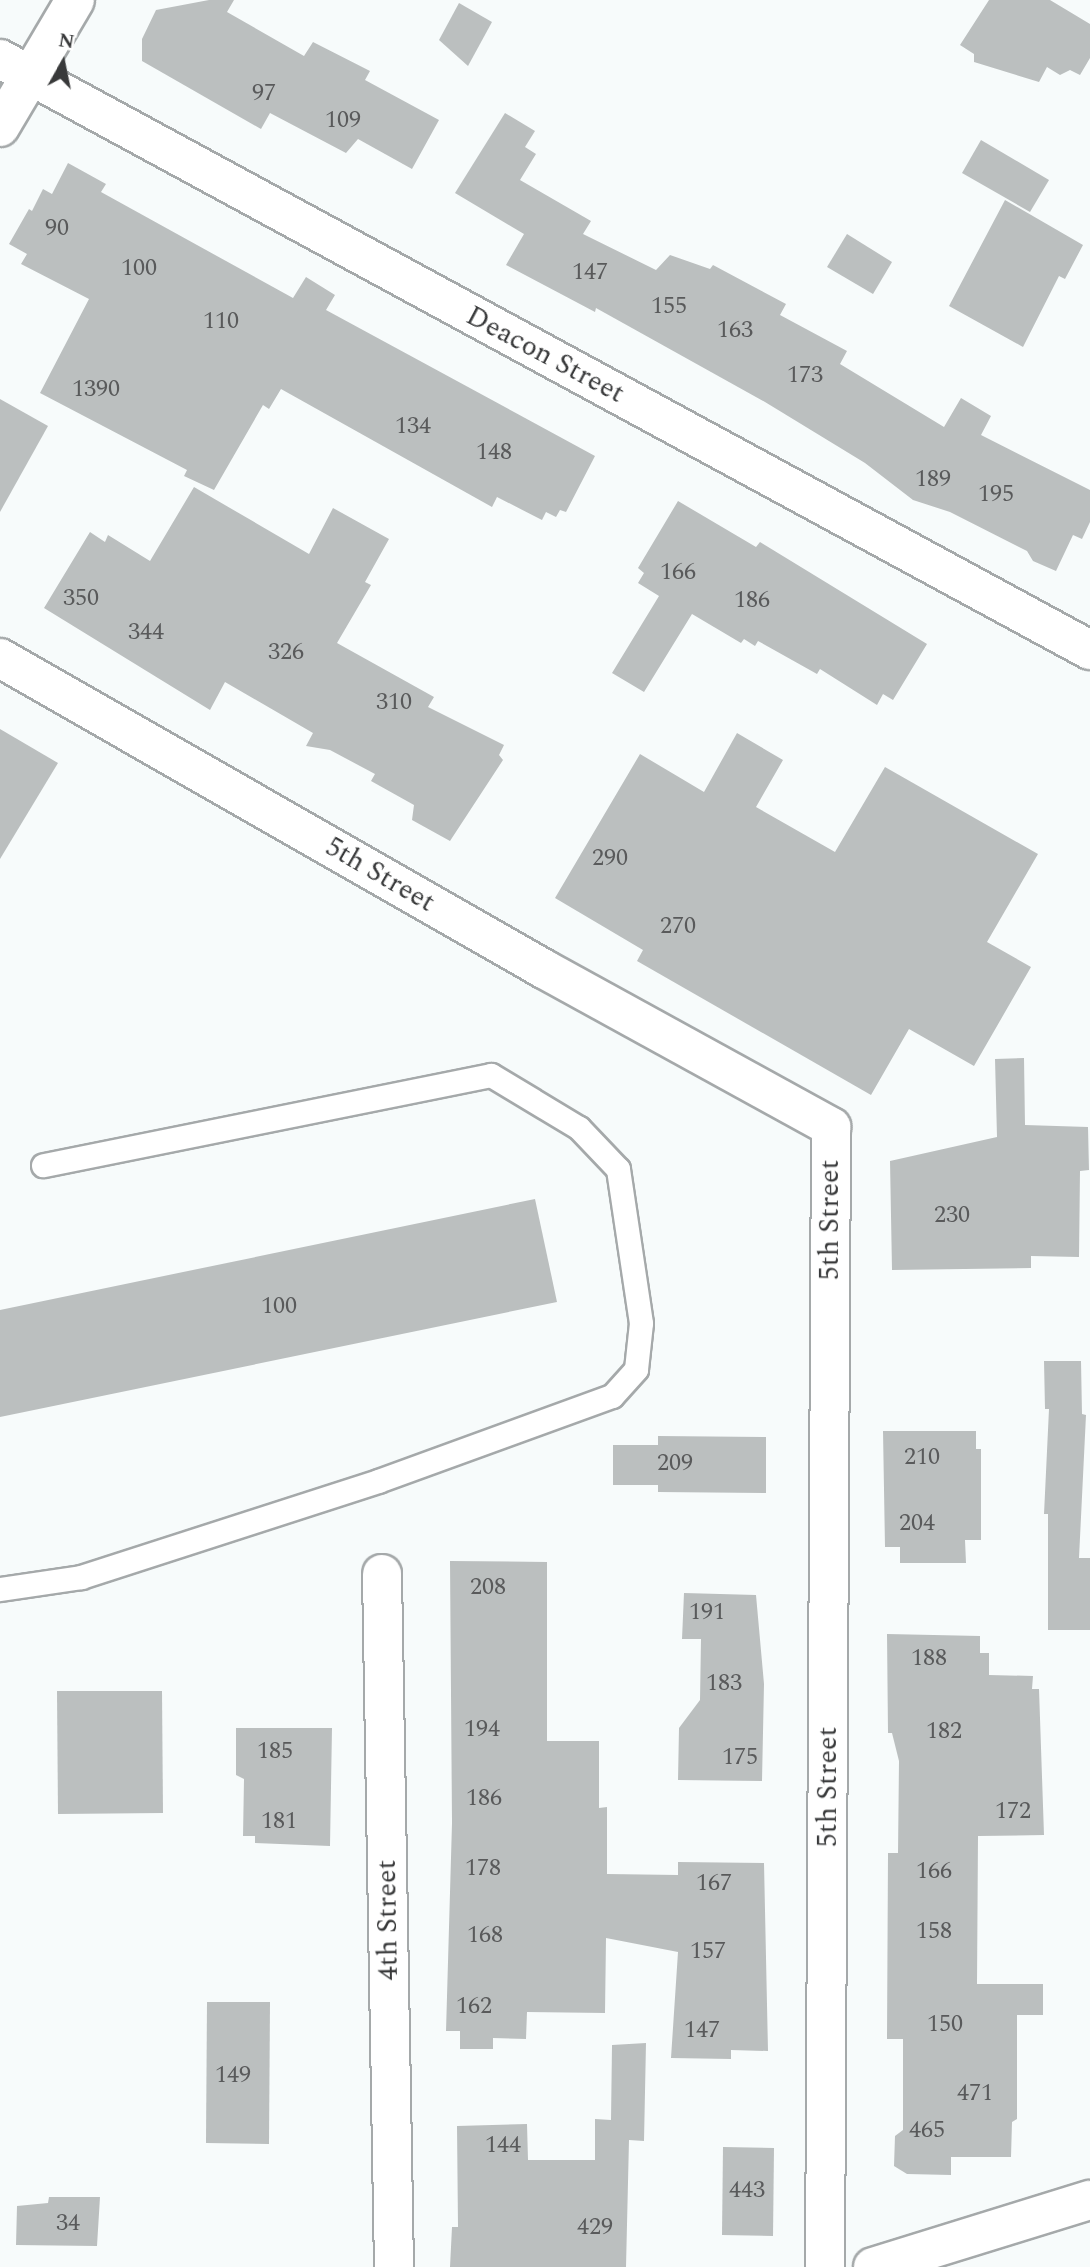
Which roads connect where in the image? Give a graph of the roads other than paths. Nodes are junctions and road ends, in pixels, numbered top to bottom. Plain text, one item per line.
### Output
1 (75, 0) edge
2 (15, 67) edge
3 (0, 127) edge
4 (1090, 650) edge
5 (0, 658) edge
6 (43, 1165) dead end
7 (382, 1574) dead end
8 (0, 1589) edge
9 (1090, 2200) edge
10 (394, 2267) edge
11 (825, 2267) edge
12 (873, 2267) edge

1 - 2 street
2 - 3 street
2 - 4 street, Deacon Street
5 - 11 street, 5th Street
6 - 8 lane
7 - 10 street, 4th Street
9 - 12 street

